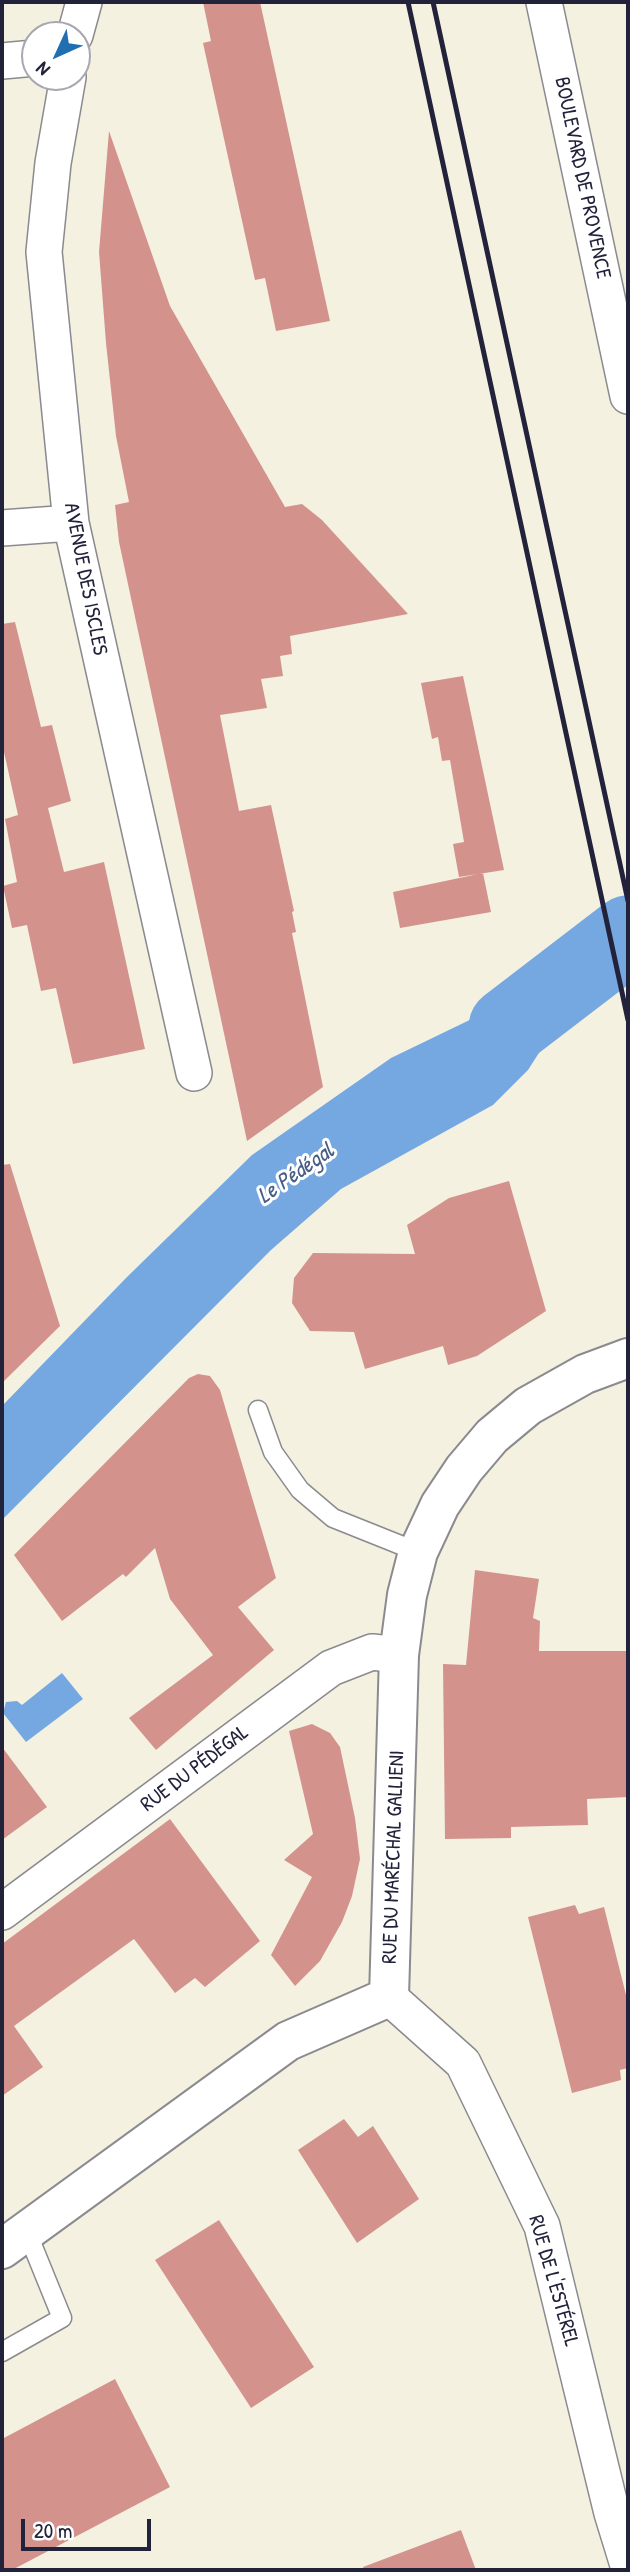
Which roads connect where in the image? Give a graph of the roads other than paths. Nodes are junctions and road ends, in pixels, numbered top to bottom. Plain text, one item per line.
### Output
1 (84, 2) edge
2 (544, 2) edge
3 (79, 21) edge
4 (21, 59) edge
5 (2, 61) edge
6 (66, 91) edge
7 (621, 326) edge
8 (628, 396) edge
9 (71, 523) junction
10 (2, 528) edge
11 (194, 1073) dead end
12 (628, 1358) edge
13 (258, 1410) dead end
14 (418, 1552) junction
15 (400, 1655) junction
16 (2, 1912) edge
17 (389, 1997) junction
18 (14, 2241) edge
19 (2, 2352) edge
20 (628, 2565) edge

1 - 3 street
2 - 7 street, BOULEVARD DE PROVENCE
4 - 5 street
6 - 9 street, AVENUE DES ISCLES
7 - 8 street, BOULEVARD DE PROVENCE
9 - 10 street
9 - 11 street, AVENUE DES ISCLES
12 - 14 main road, RUE DU MARÉCHAL GALLIENI
13 - 14 lane
14 - 15 main road, RUE DU MARÉCHAL GALLIENI
15 - 16 street, RUE DU PÉDÉGAL
15 - 17 main road, RUE DU MARÉCHAL GALLIENI
17 - 18 main road
17 - 20 street, RUE DE L'ESTÉREL
18 - 19 lane

